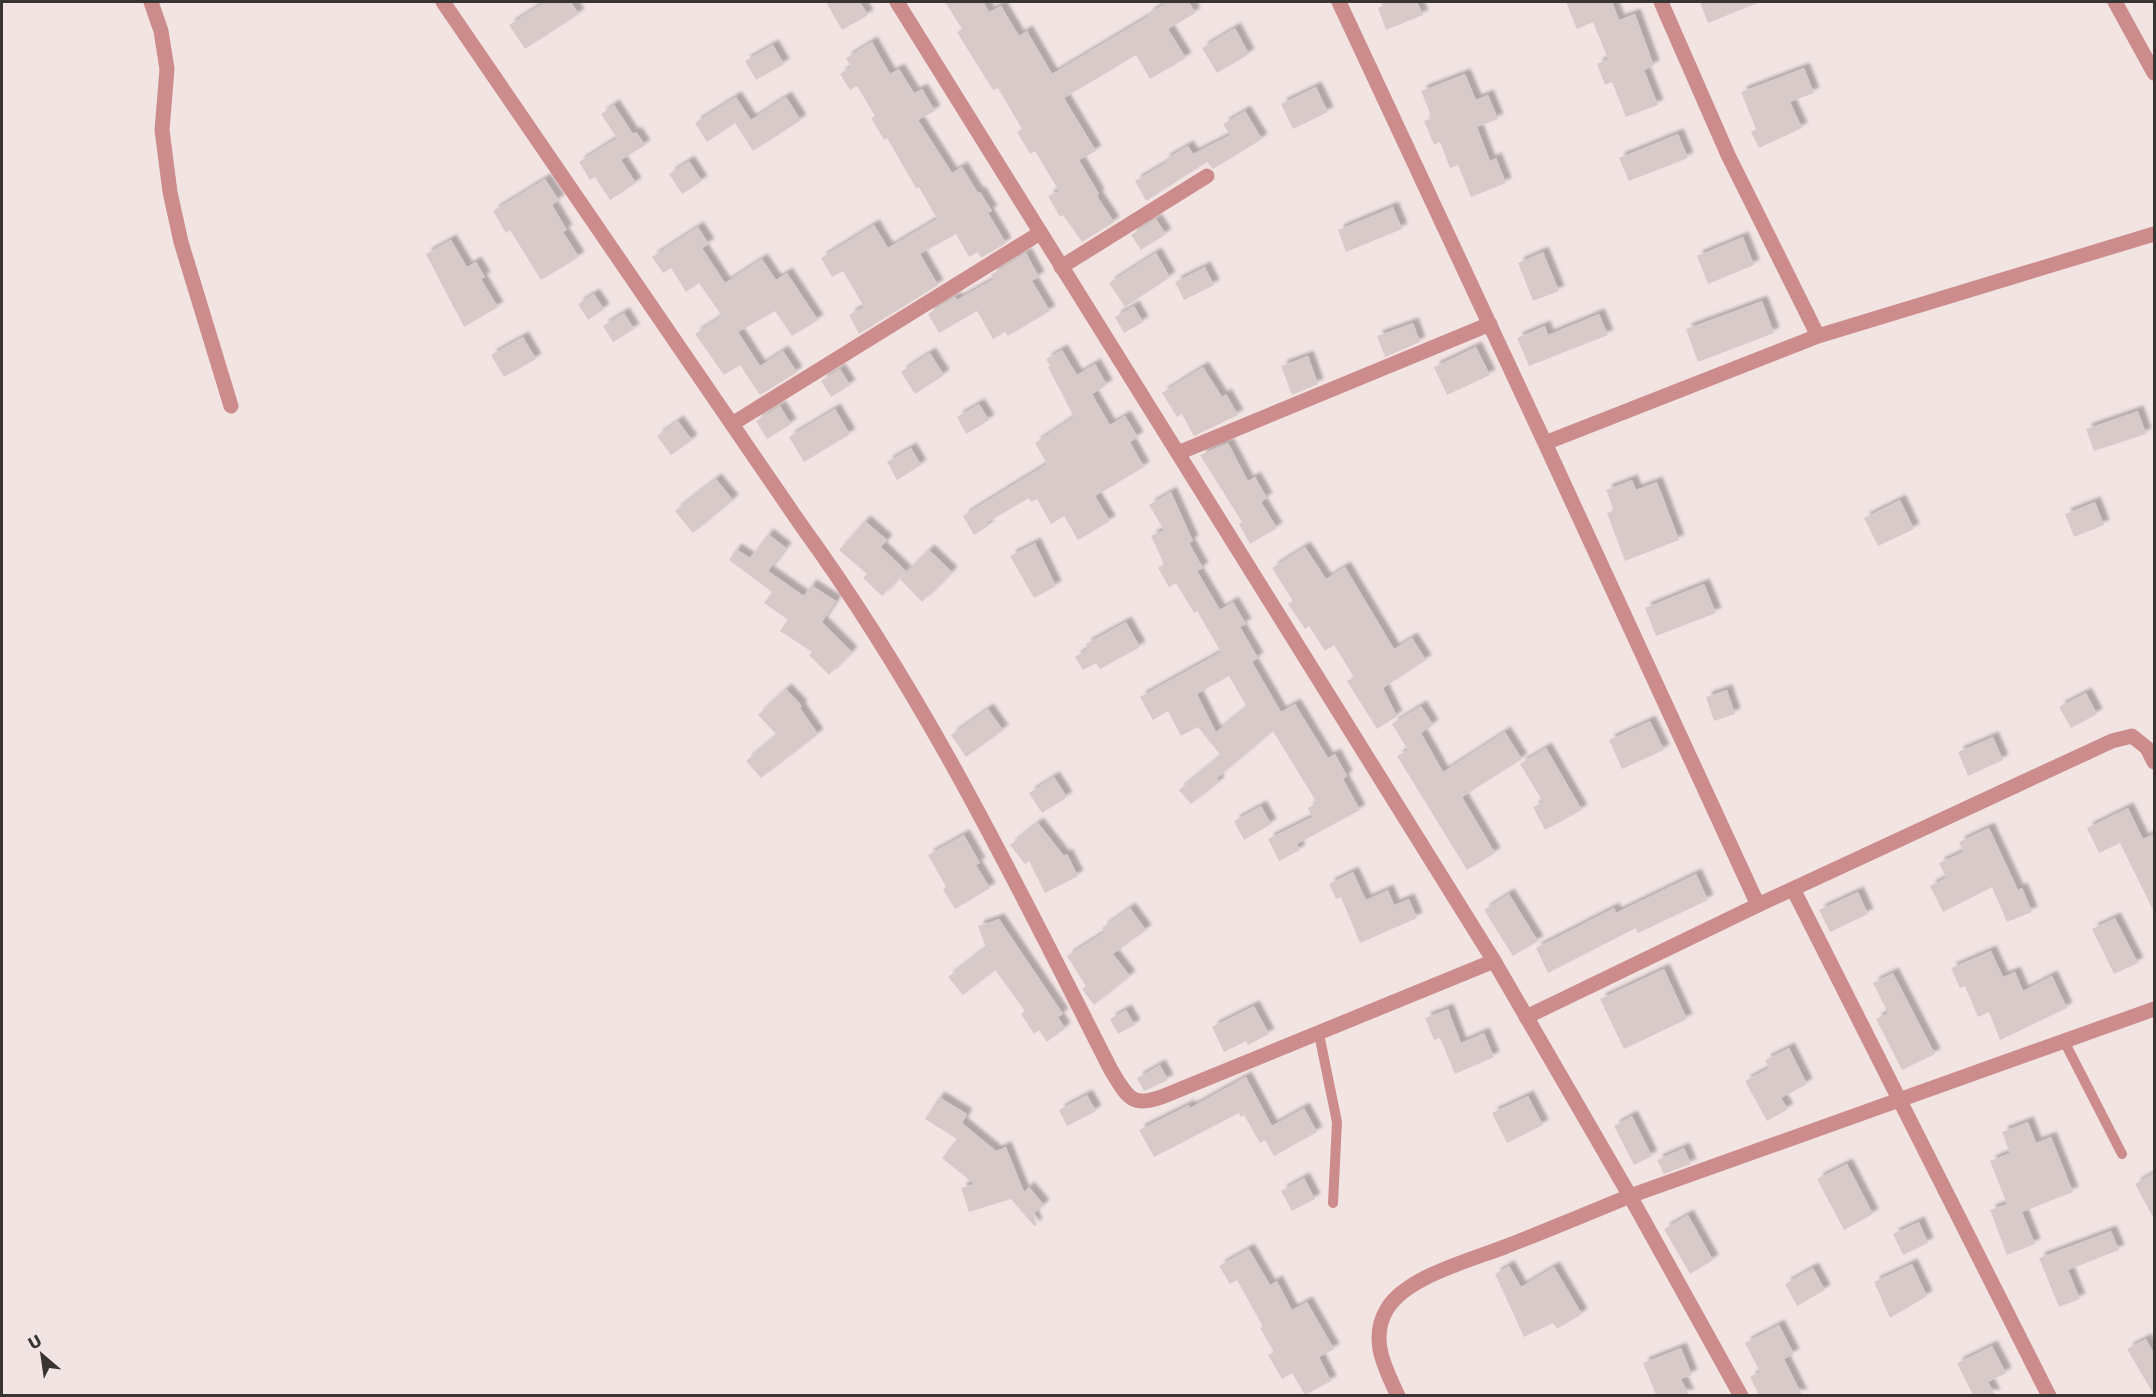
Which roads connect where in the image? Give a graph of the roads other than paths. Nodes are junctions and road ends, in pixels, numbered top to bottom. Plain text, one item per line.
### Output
1 (151, 2) edge
2 (443, 2) edge
3 (897, 2) edge
4 (1340, 2) edge
5 (1661, 2) edge
6 (2115, 2) edge
7 (2154, 73) edge
8 (1207, 176) dead end
9 (1040, 233) junction
10 (2154, 234) edge
11 (1061, 267) junction
12 (1490, 324) junction
13 (1818, 336) junction
14 (231, 406) dead end
15 (732, 424) junction
16 (1545, 442) junction
17 (1178, 453) junction
18 (2154, 762) edge
19 (1792, 889) junction
20 (1758, 905) junction
21 (1494, 961) junction
22 (2154, 1009) edge
23 (1526, 1017) junction
24 (1319, 1034) junction
25 (2064, 1041) junction
26 (1898, 1100) junction
27 (2122, 1154) dead end
28 (1630, 1196) junction
29 (1333, 1203) dead end
30 (1398, 1395) edge
31 (1741, 1395) edge
32 (2049, 1395) edge

1 - 14 street
2 - 15 street
3 - 9 street
4 - 12 street
5 - 13 street
6 - 7 street
8 - 11 street
9 - 11 street
9 - 15 street
10 - 13 street
11 - 17 street
12 - 16 street
12 - 17 street
13 - 16 street
15 - 24 street
16 - 20 street
17 - 21 street
18 - 19 street
19 - 20 street
19 - 26 street
20 - 23 street
21 - 23 street
21 - 24 street
22 - 25 street
23 - 28 street
24 - 29 lane
25 - 26 street
25 - 27 lane
26 - 28 street
26 - 32 street
28 - 30 street
28 - 31 street

